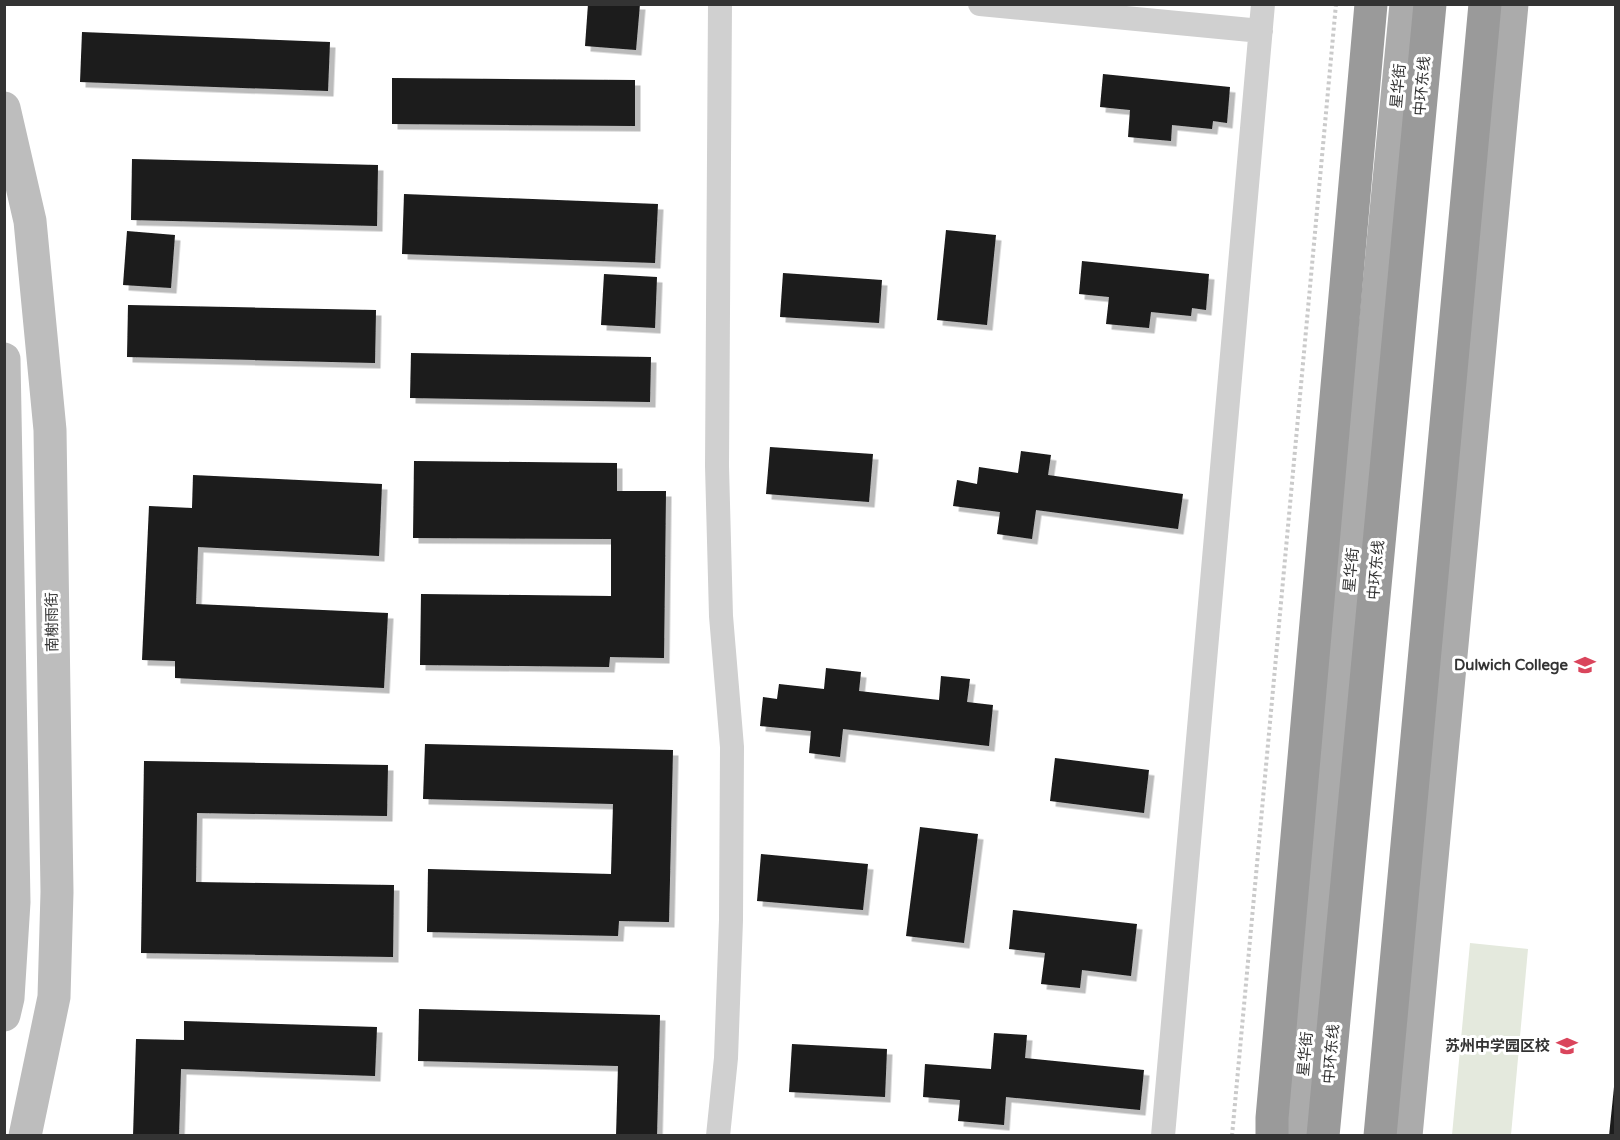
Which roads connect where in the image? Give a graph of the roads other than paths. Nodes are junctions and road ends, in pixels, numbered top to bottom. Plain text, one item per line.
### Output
1 (720, 4) edge
2 (980, 4) edge
3 (1263, 4) edge
4 (1371, 4) edge
5 (1406, 4) edge
6 (1430, 4) edge
7 (1485, 4) edge
8 (1512, 4) edge
9 (1261, 31) junction
10 (4, 108) edge
11 (4, 360) edge
12 (4, 1015) edge
13 (19, 1129) edge
14 (718, 1136) edge
15 (1163, 1136) edge
16 (1272, 1136) edge
17 (1297, 1136) edge
18 (1323, 1136) edge
19 (1380, 1136) edge
20 (1406, 1136) edge

1 - 14 street
2 - 9 street
3 - 9 street
4 - 16 highway
5 - 17 main road, 星华街
6 - 18 highway, 中环东线
7 - 19 highway
8 - 20 main road
9 - 15 street
10 - 13 main road, 南榭雨街
11 - 12 main road

